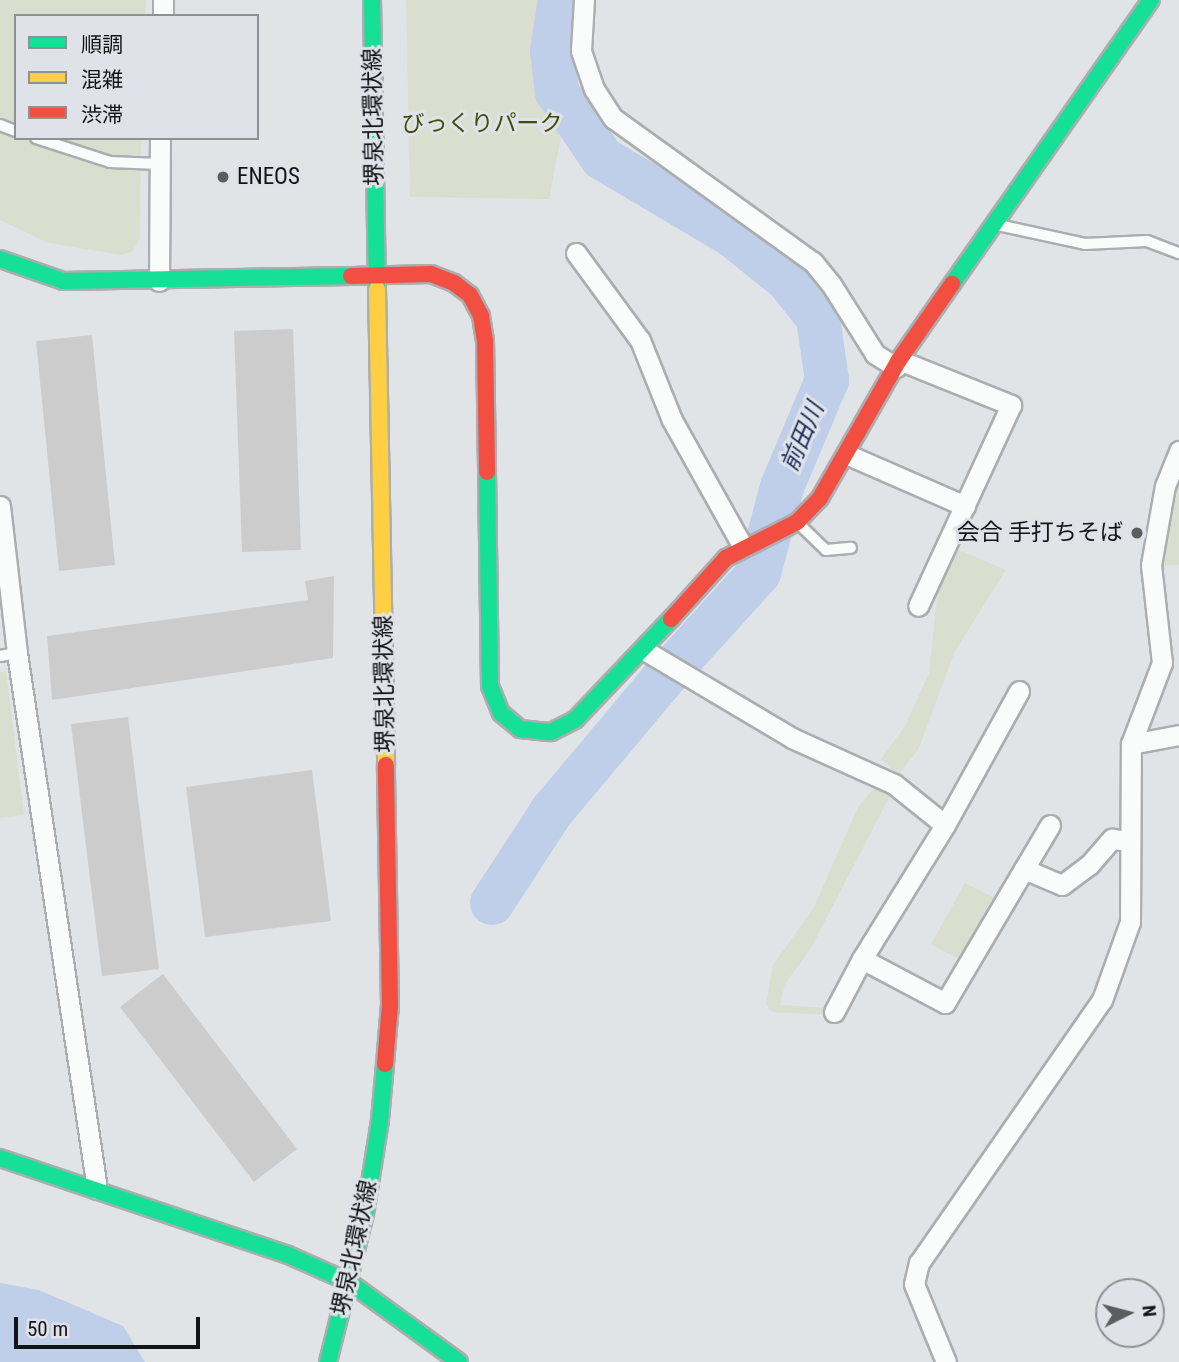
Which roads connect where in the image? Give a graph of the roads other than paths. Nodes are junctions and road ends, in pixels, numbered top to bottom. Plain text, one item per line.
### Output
1 (372, 0) edge
2 (584, 0) edge
3 (1151, 0) edge
4 (42, 140) edge
5 (160, 140) edge
6 (159, 164) junction
7 (994, 224) junction
8 (576, 253) dead end
9 (1179, 253) edge
10 (0, 259) edge
11 (377, 275) junction
12 (159, 281) junction
13 (897, 364) junction
14 (1179, 451) edge
15 (846, 454) junction
16 (965, 506) junction
17 (0, 509) edge
18 (793, 524) junction
19 (746, 545) junction
20 (851, 548) dead end
21 (918, 606) dead end
22 (644, 650) junction
23 (9, 654) edge
24 (1019, 691) dead end
25 (1179, 735) edge
26 (1131, 744) junction
27 (945, 825) junction
28 (1050, 825) dead end
29 (1130, 841) junction
30 (1024, 869) junction
31 (862, 959) junction
32 (834, 1012) dead end
33 (0, 1158) edge
34 (97, 1189) junction
35 (349, 1282) junction
36 (328, 1362) edge
37 (459, 1362) edge
38 (946, 1362) edge

1 - 11 street, 堺泉北環状線
2 - 13 street
3 - 7 street
4 - 6 lane
5 - 6 street
6 - 12 street
7 - 9 lane
7 - 13 street
8 - 19 street
10 - 12 street
11 - 12 street
11 - 22 street
11 - 35 street, 堺泉北環状線
13 - 15 street
13 - 16 street
14 - 26 street
15 - 16 street
15 - 18 street
16 - 21 street
17 - 23 street
18 - 19 street
18 - 20 lane
19 - 22 street
22 - 27 street
23 - 34 street
24 - 27 street
25 - 26 street
26 - 29 street
27 - 31 street
28 - 30 street
29 - 30 street
29 - 38 street
30 - 31 street
31 - 32 street
33 - 34 street
34 - 35 street
35 - 36 street, 堺泉北環状線
35 - 37 street

